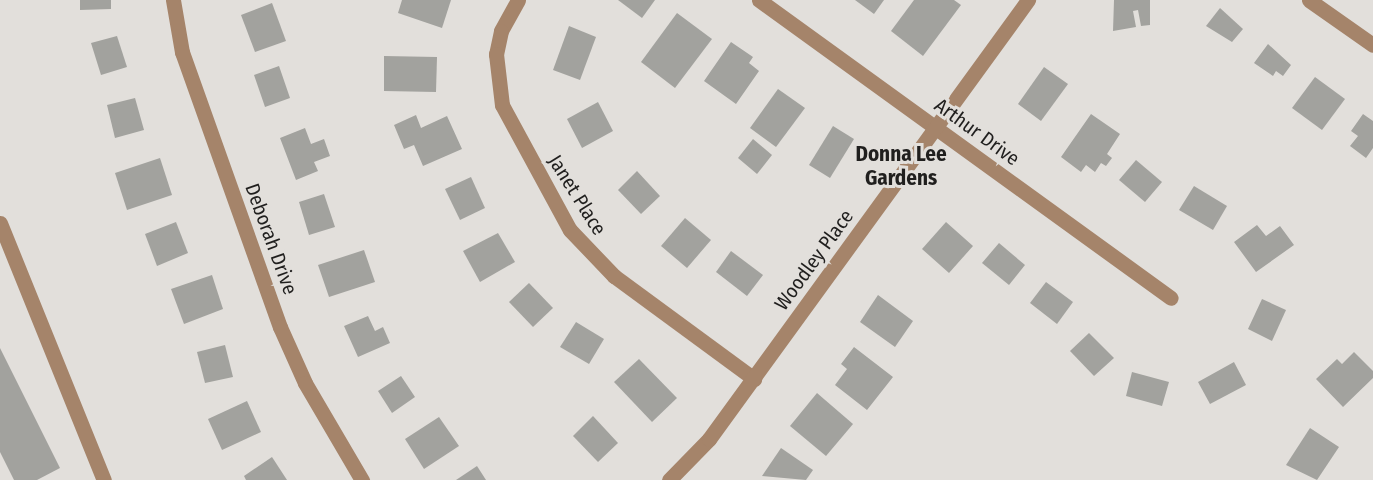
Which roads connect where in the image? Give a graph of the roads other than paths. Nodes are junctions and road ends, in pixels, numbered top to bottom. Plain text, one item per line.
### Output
1 (173, 0) edge
2 (518, 0) edge
3 (759, 0) edge
4 (1028, 0) edge
5 (1309, 0) edge
6 (1373, 45) edge
7 (935, 128) junction
8 (0, 223) edge
9 (1171, 298) dead end
10 (754, 379) junction
11 (104, 480) edge
12 (362, 480) edge
13 (669, 480) edge

1 - 12 street, Deborah Drive
2 - 10 street, Janet Place
3 - 7 street, Arthur Drive
4 - 7 street, Woodley Place
5 - 6 street
7 - 9 street, Arthur Drive
7 - 10 street, Woodley Place
8 - 11 street
10 - 13 street, Woodley Place

